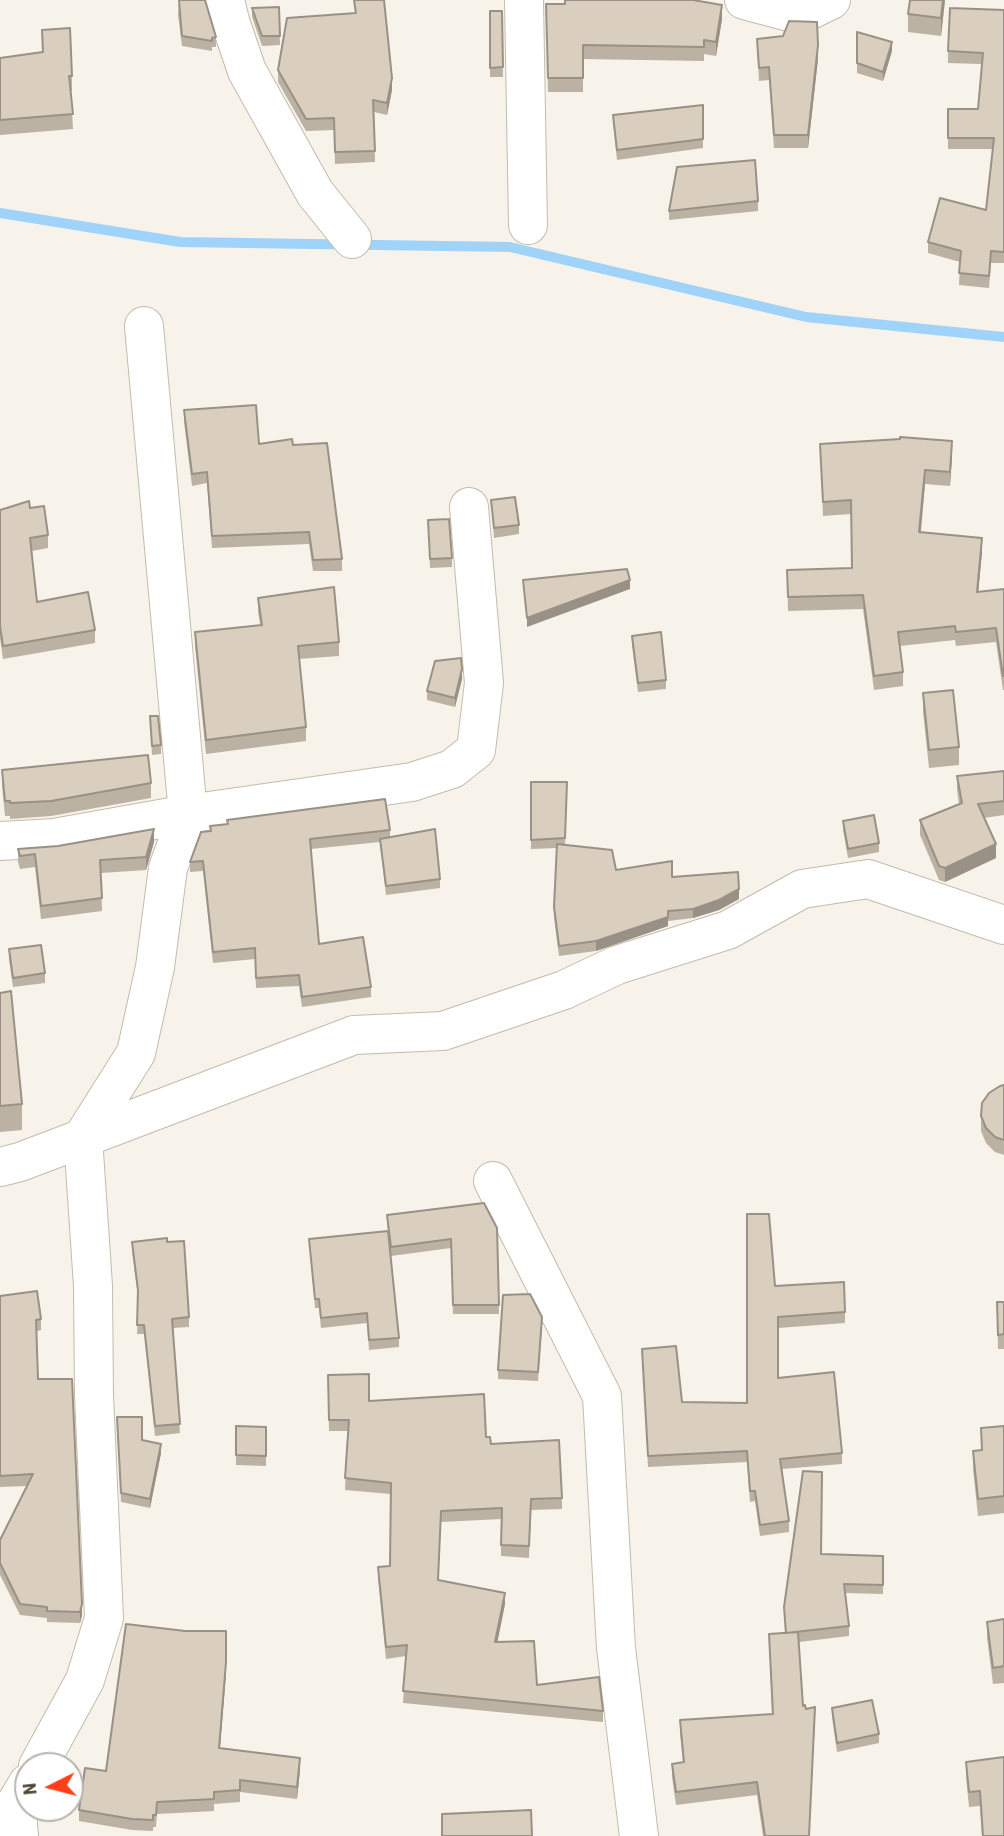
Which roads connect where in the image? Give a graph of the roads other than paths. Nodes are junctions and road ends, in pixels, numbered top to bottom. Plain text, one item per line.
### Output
1 (225, 0) edge
2 (524, 0) edge
3 (744, 0) edge
4 (812, 5) edge
5 (528, 225) dead end
6 (352, 239) dead end
7 (144, 327) dead end
8 (469, 507) dead end
9 (188, 814) junction
10 (0, 841) edge
11 (1004, 925) edge
12 (83, 1137) junction
13 (0, 1167) edge
14 (493, 1181) dead end
15 (46, 1752) edge
16 (639, 1836) edge

1 - 6 street
2 - 5 street
3 - 4 street
7 - 9 street
8 - 9 street
9 - 10 street
9 - 12 street
11 - 12 street
12 - 13 street
12 - 15 street
14 - 16 street

